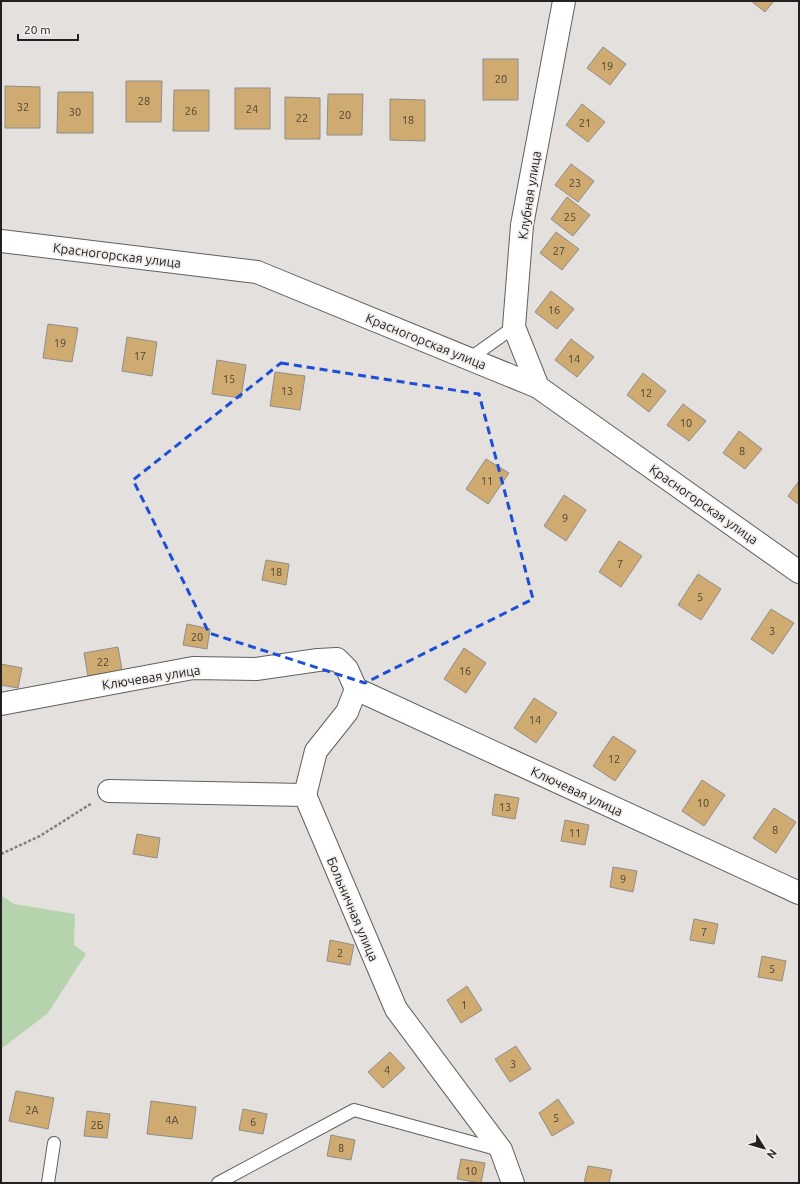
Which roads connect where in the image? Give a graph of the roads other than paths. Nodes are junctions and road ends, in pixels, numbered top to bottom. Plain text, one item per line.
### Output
1 (564, 1) edge
2 (1, 241) edge
3 (514, 327) junction
4 (469, 359) junction
5 (538, 387) junction
6 (799, 572) edge
7 (356, 690) junction
8 (1, 704) edge
9 (109, 791) road end
10 (305, 795) junction
11 (799, 893) edge
12 (54, 1143) dead end
13 (501, 1150) junction
14 (48, 1183) edge
15 (218, 1183) edge
16 (513, 1183) edge

1 - 3 street, Клубная улица
2 - 4 street, Красногорская улица
3 - 4 lane
3 - 5 street, Клубная улица
4 - 5 street, Красногорская улица
5 - 6 street, Красногорская улица
7 - 8 street, Ключевая улица
7 - 10 street
7 - 11 street, Ключевая улица
9 - 10 street
10 - 13 street, Больничная улица
12 - 14 lane
13 - 15 lane
13 - 16 street, Больничная улица

